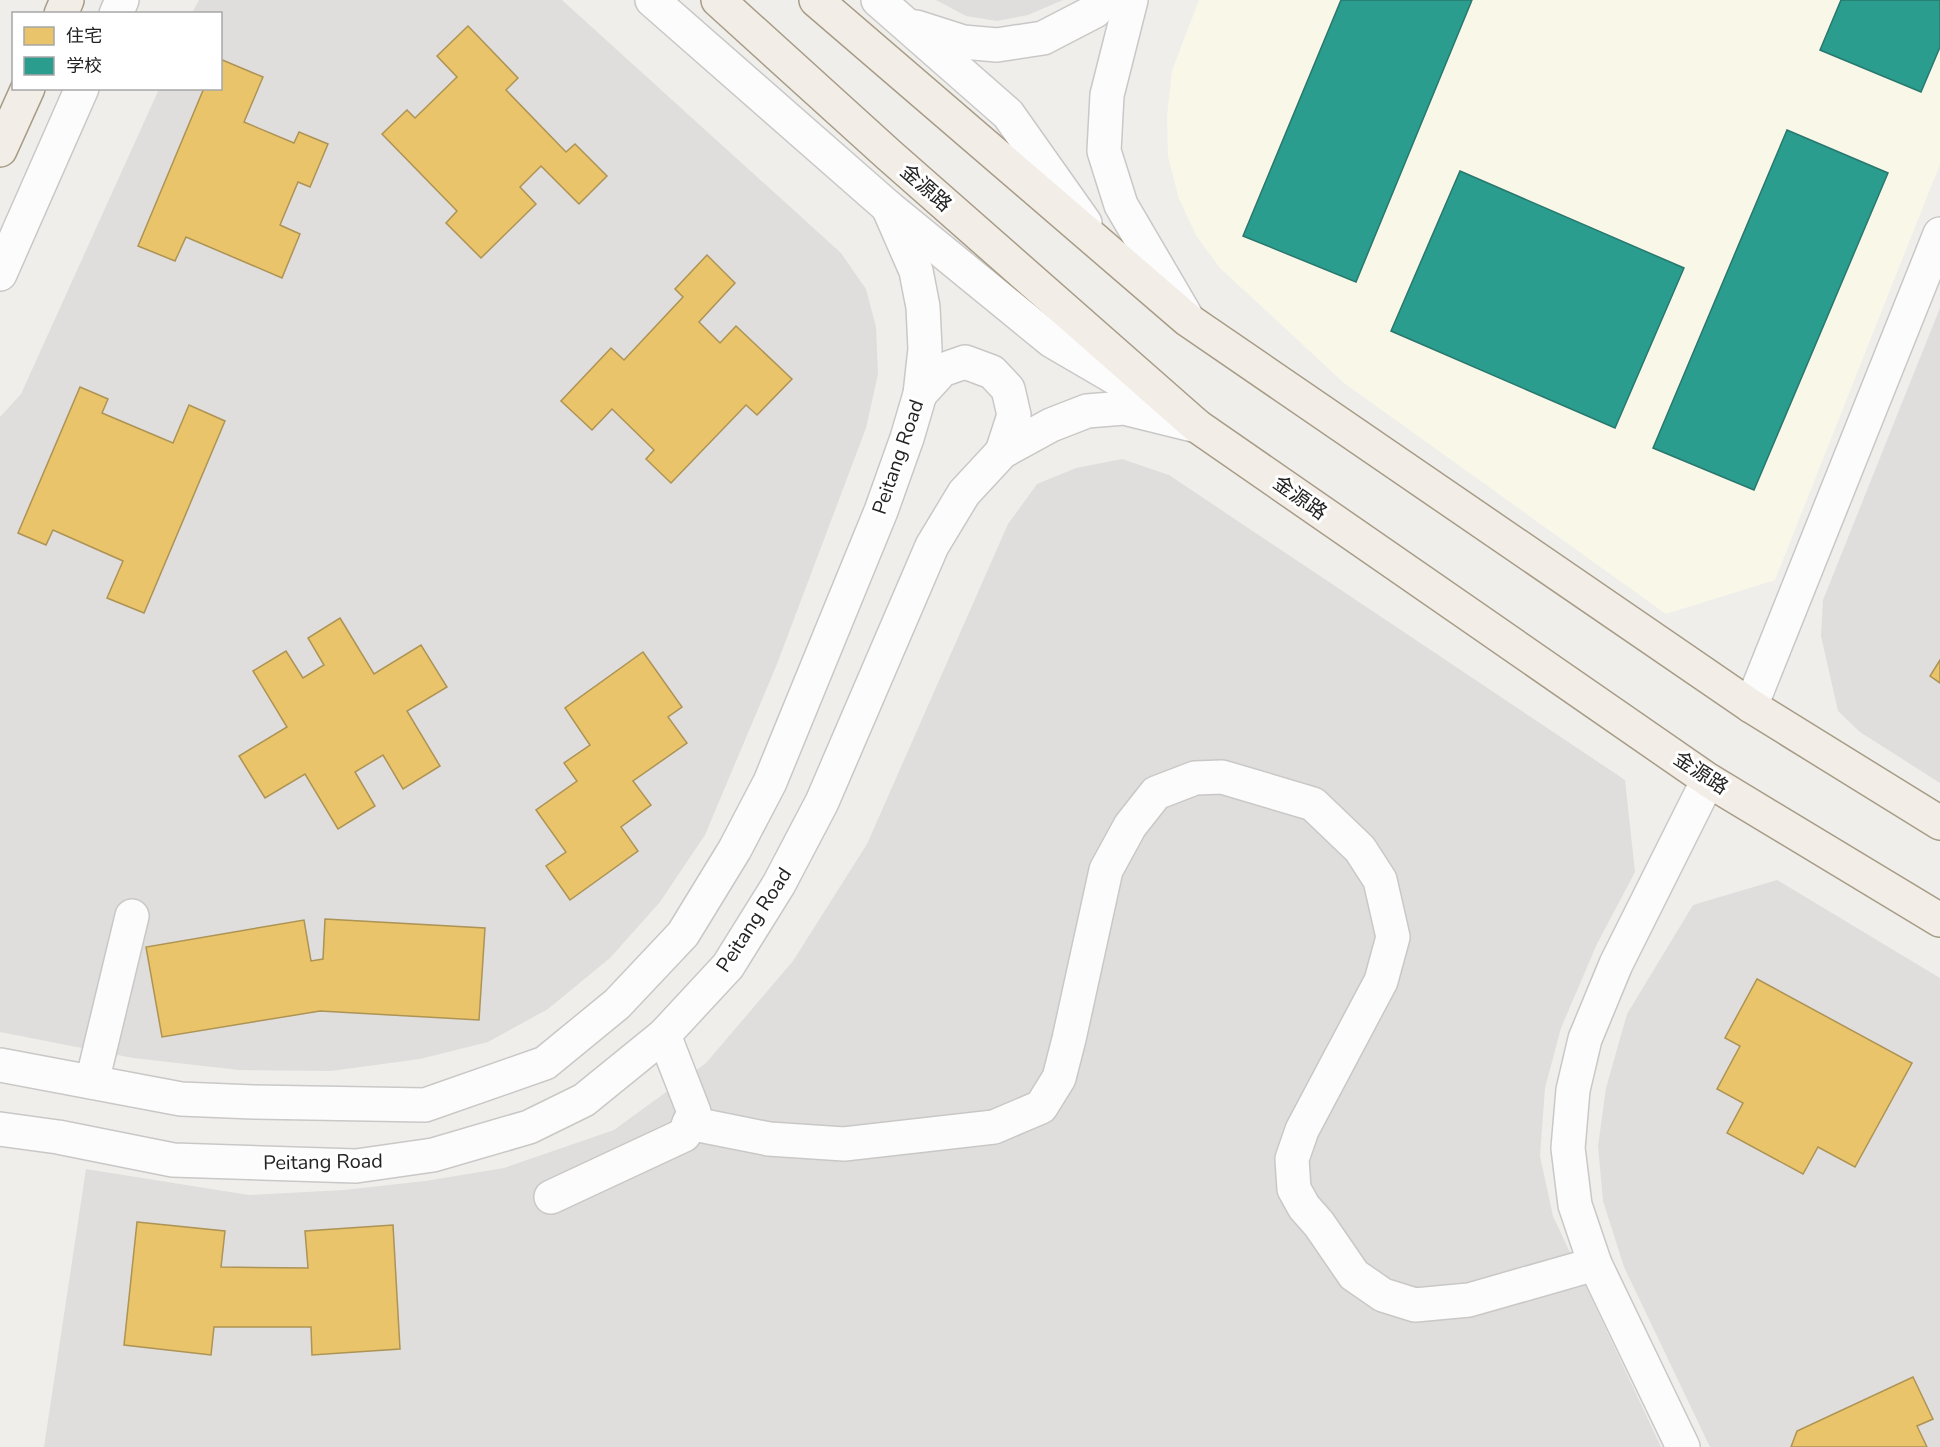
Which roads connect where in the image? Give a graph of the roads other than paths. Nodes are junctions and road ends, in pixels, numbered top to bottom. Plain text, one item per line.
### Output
1 (651, 0) edge
2 (718, 0) edge
3 (816, 0) edge
4 (878, 0) edge
5 (1104, 0) edge
6 (1131, 0) edge
7 (905, 24) junction
8 (27, 90) edge
9 (81, 90) edge
10 (0, 150) edge
11 (888, 207) junction
12 (1940, 234) edge
13 (1098, 242) junction
14 (0, 274) edge
15 (1188, 320) junction
16 (921, 394) junction
17 (1197, 426) junction
18 (1002, 452) junction
19 (1751, 706) junction
20 (1708, 780) junction
21 (1940, 824) edge
22 (132, 915) dead end
23 (1940, 920) edge
24 (664, 1035) junction
25 (0, 1065) edge
26 (92, 1082) junction
27 (689, 1123) junction
28 (0, 1129) edge
29 (550, 1197) dead end
30 (1595, 1264) junction
31 (1683, 1447) edge

1 - 11 street
2 - 17 main road, 金源路
3 - 13 main road
4 - 7 street
5 - 7 street
6 - 15 street
7 - 13 street
8 - 10 main road
9 - 14 street
11 - 16 street, Peitang Road
11 - 17 street
12 - 19 street
13 - 15 main road
15 - 19 main road
16 - 18 street
16 - 26 street, Peitang Road
17 - 18 street, Peitang Road
17 - 20 main road, 金源路
18 - 24 street, Peitang Road
19 - 21 main road
20 - 23 main road, 金源路
20 - 30 street
22 - 26 street
24 - 27 street
24 - 28 street, Peitang Road
25 - 26 street, Peitang Road
27 - 29 street
27 - 30 street
30 - 31 street

